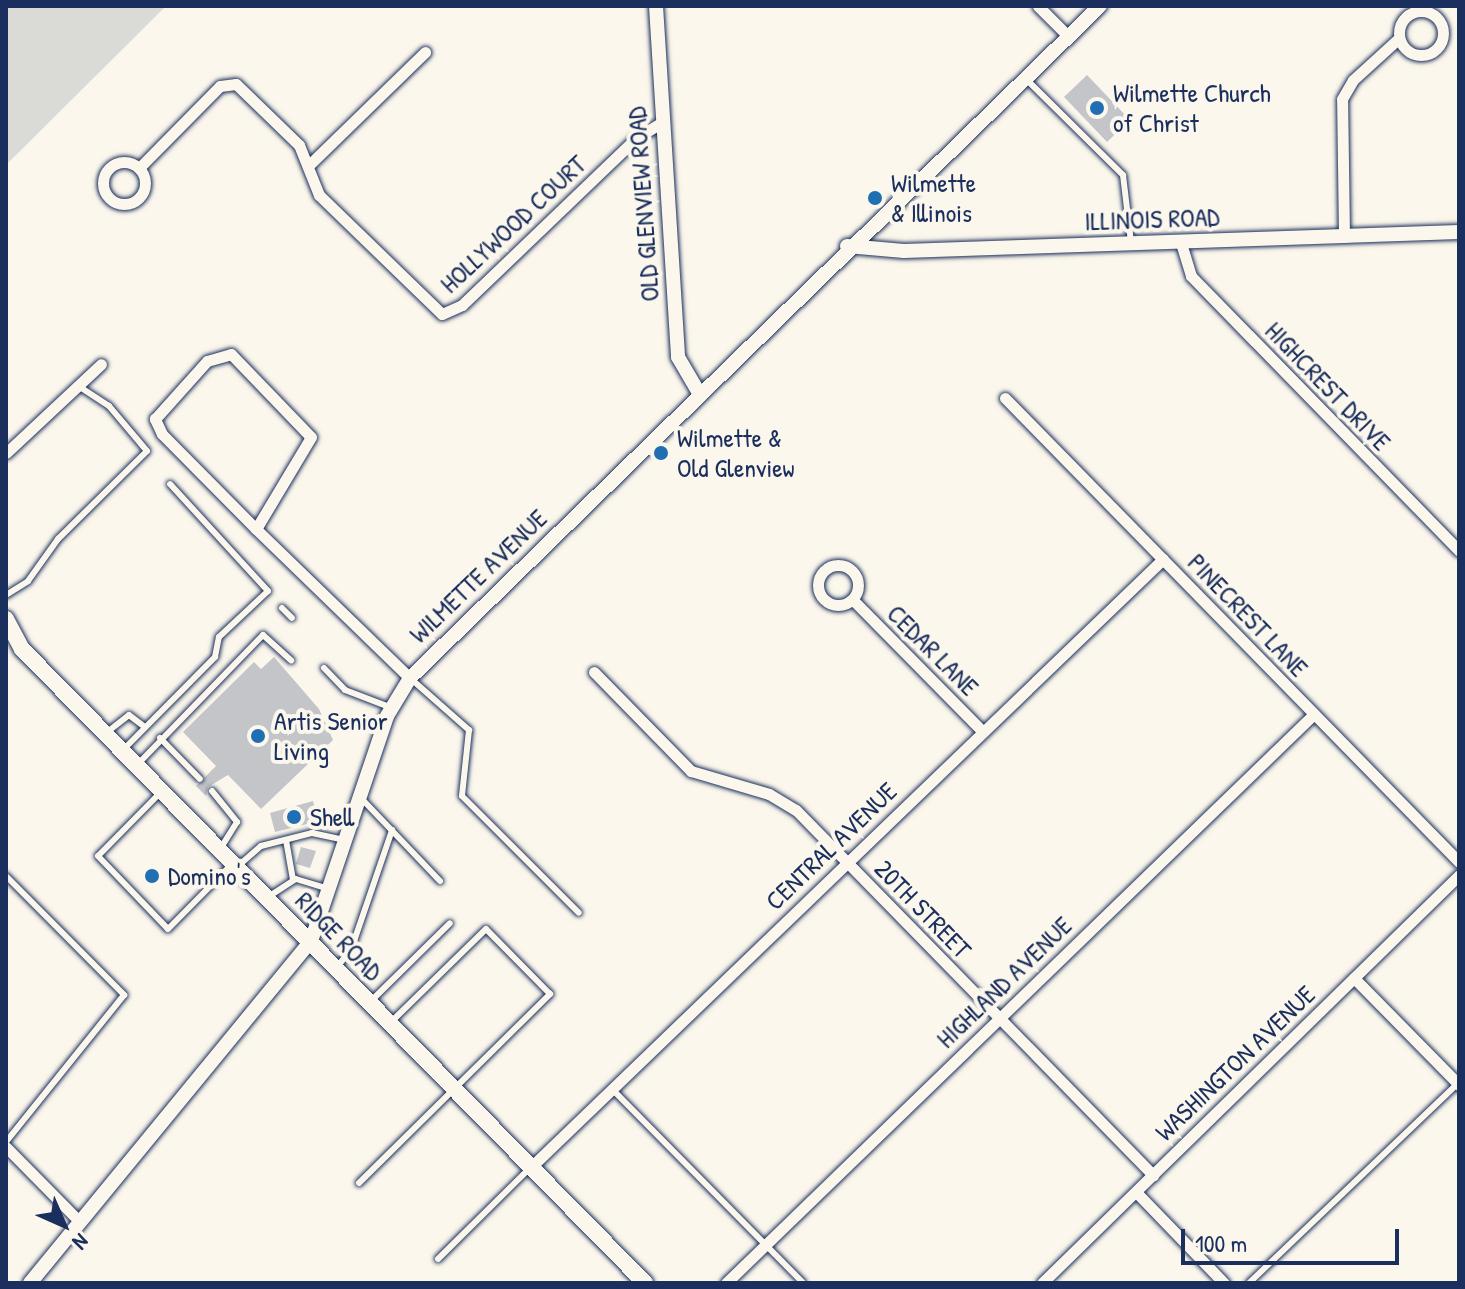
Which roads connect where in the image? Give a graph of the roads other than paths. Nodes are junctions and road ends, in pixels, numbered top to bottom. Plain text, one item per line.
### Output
1 (656, 6) edge
2 (1038, 6) edge
3 (1100, 6) edge
4 (1069, 37) junction
5 (1399, 38) junction
6 (425, 52) dead end
7 (1025, 78) junction
8 (661, 123) junction
9 (309, 165) junction
10 (139, 168) dead end
11 (1459, 232) edge
12 (1344, 235) junction
13 (1181, 243) junction
14 (1132, 244) junction
15 (847, 246) junction
16 (101, 364) dead end
17 (78, 386) junction
18 (699, 393) junction
19 (1005, 398) dead end
20 (6, 453) edge
21 (170, 484) dead end
22 (256, 529) junction
23 (1459, 551) edge
24 (1163, 559) junction
25 (6, 595) edge
26 (853, 600) dead end
27 (282, 608) dead end
28 (292, 618) dead end
29 (6, 619) edge
30 (291, 660) dead end
31 (324, 668) dead end
32 (594, 672) dead end
33 (410, 678) junction
34 (392, 708) junction
35 (1314, 714) junction
36 (145, 727) junction
37 (981, 730) junction
38 (106, 733) junction
39 (160, 738) junction
40 (123, 750) junction
41 (137, 765) junction
42 (200, 779) dead end
43 (163, 791) junction
44 (212, 791) dead end
45 (360, 797) junction
46 (392, 830) junction
47 (286, 840) junction
48 (345, 840) junction
49 (220, 849) junction
50 (846, 862) junction
51 (1459, 862) edge
52 (235, 864) junction
53 (1459, 875) edge
54 (6, 876) edge
55 (293, 879) junction
56 (440, 881) dead end
57 (328, 889) junction
58 (268, 897) junction
59 (579, 913) dead end
60 (450, 923) dead end
61 (311, 941) junction
62 (336, 967) junction
63 (1354, 978) junction
64 (370, 1002) junction
65 (999, 1018) junction
66 (390, 1023) junction
67 (1458, 1084) edge
68 (454, 1088) junction
69 (612, 1088) junction
70 (6, 1145) edge
71 (531, 1167) junction
72 (1153, 1175) junction
73 (359, 1183) dead end
74 (1136, 1192) junction
75 (80, 1222) junction
76 (765, 1244) junction
77 (438, 1259) dead end
78 (638, 1280) edge
79 (30, 1283) edge
80 (726, 1283) edge
81 (803, 1283) edge
82 (1042, 1283) edge
83 (1224, 1283) edge
84 (1249, 1283) edge

1 - 8 street, OLD GLENVIEW ROAD
2 - 4 street
3 - 4 street, WILMETTE AVENUE
4 - 7 street, WILMETTE AVENUE
5 - 5 street
5 - 12 street
6 - 9 street
7 - 14 lane
7 - 15 street, WILMETTE AVENUE
8 - 9 street, HOLLYWOOD COURT
8 - 18 street, OLD GLENVIEW ROAD
9 - 10 street, HOLLYWOOD COURT
11 - 12 street, ILLINOIS ROAD
12 - 13 street, ILLINOIS ROAD
13 - 14 street, ILLINOIS ROAD
13 - 23 street, HIGHCREST DRIVE
14 - 15 street, ILLINOIS ROAD
15 - 18 street, WILMETTE AVENUE
16 - 17 street
17 - 20 street
17 - 25 lane
18 - 33 street, WILMETTE AVENUE
19 - 24 street, PINECREST LANE
21 - 36 lane
22 - 22 street
22 - 33 street
24 - 35 street, PINECREST LANE
24 - 37 street, CENTRAL AVENUE
26 - 37 street, CEDAR LANE
27 - 28 lane
29 - 38 main road, RIDGE ROAD
30 - 39 lane
31 - 34 lane
32 - 50 street, 20TH STREET
33 - 34 street, WILMETTE AVENUE
33 - 59 lane
34 - 45 street, WILMETTE AVENUE
35 - 51 street, PINECREST LANE
35 - 65 street, HIGHLAND AVENUE
36 - 38 lane
36 - 40 lane
37 - 50 street, CENTRAL AVENUE
38 - 40 main road, RIDGE ROAD
39 - 41 lane
39 - 42 lane
40 - 41 main road, RIDGE ROAD
41 - 43 main road, RIDGE ROAD
43 - 49 main road, RIDGE ROAD
43 - 52 lane
44 - 49 lane
45 - 46 lane
45 - 48 street, WILMETTE AVENUE
46 - 56 lane
46 - 62 lane
47 - 48 lane
47 - 52 lane
47 - 55 lane
48 - 57 street, WILMETTE AVENUE
49 - 52 main road, RIDGE ROAD
50 - 65 street, 20TH STREET
50 - 69 street, CENTRAL AVENUE
52 - 58 main road, RIDGE ROAD
53 - 63 street, WASHINGTON AVENUE
54 - 70 lane
55 - 57 lane
55 - 58 lane
57 - 61 street, WILMETTE AVENUE
58 - 61 main road, RIDGE ROAD
60 - 64 lane
61 - 62 main road, RIDGE ROAD
61 - 75 street, WILMETTE AVENUE
62 - 64 main road, RIDGE ROAD
63 - 67 street
63 - 72 street, WASHINGTON AVENUE
64 - 66 main road, RIDGE ROAD
65 - 72 street, 20TH STREET
65 - 76 street, HIGHLAND AVENUE
66 - 68 main road, RIDGE ROAD
66 - 68 lane
67 - 84 lane
68 - 71 main road, RIDGE ROAD
68 - 73 lane
69 - 71 street, CENTRAL AVENUE
69 - 76 lane
70 - 75 street
71 - 77 lane
71 - 78 main road, RIDGE ROAD
72 - 74 street, WASHINGTON AVENUE
74 - 82 street, WASHINGTON AVENUE
74 - 83 street
75 - 79 street, WILMETTE AVENUE
76 - 80 street, HIGHLAND AVENUE
76 - 81 lane

